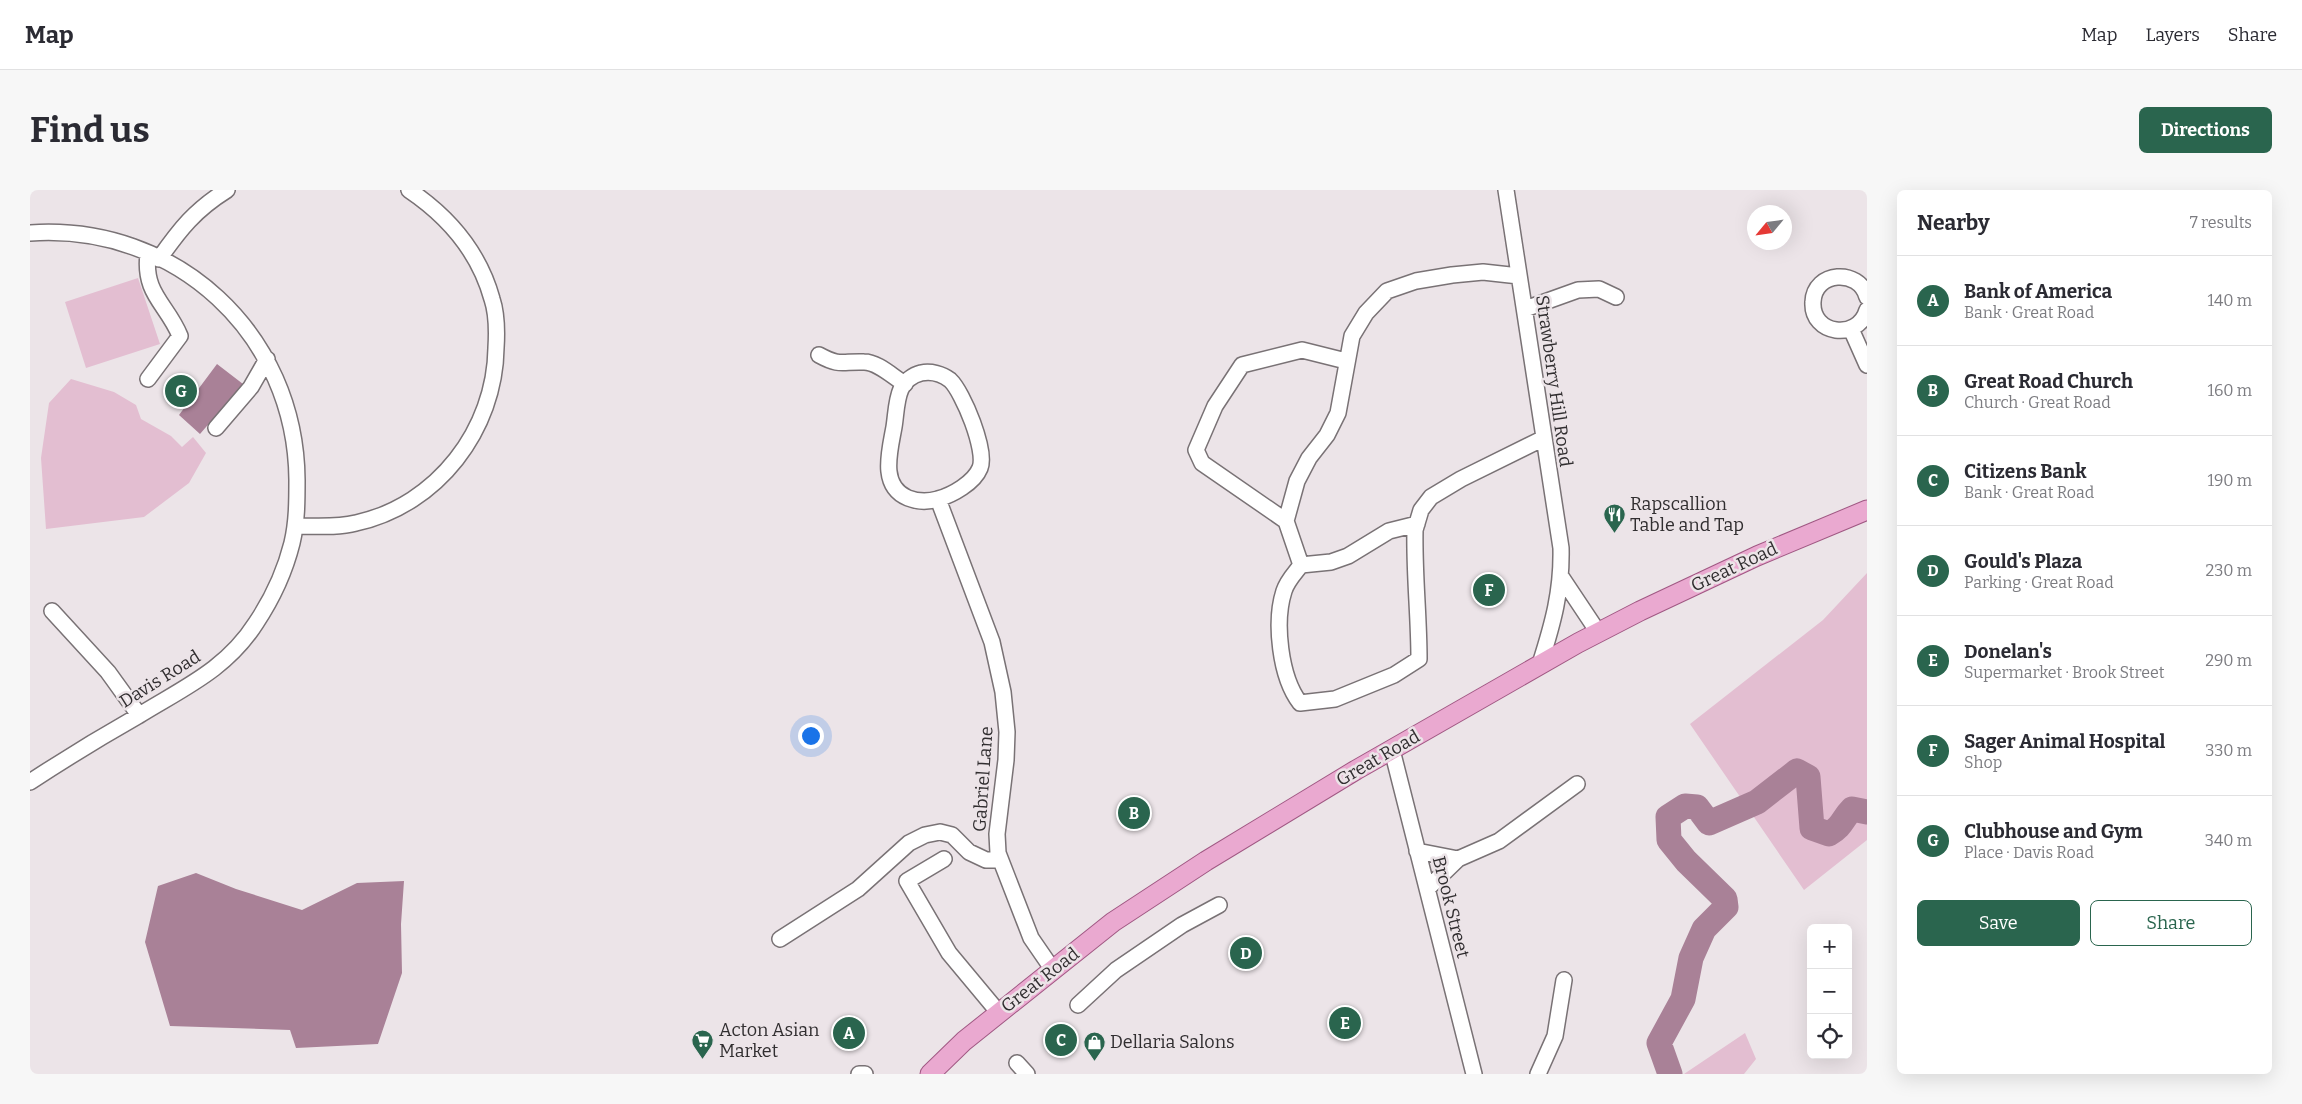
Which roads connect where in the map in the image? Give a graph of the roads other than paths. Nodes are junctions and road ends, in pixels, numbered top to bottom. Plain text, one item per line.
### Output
1 (227, 190) edge
2 (409, 190) edge
3 (1506, 190) edge
4 (30, 234) edge
5 (154, 257) junction
6 (1520, 276) junction
7 (1616, 296) dead end
8 (1867, 297) edge
9 (1525, 309) junction
10 (1867, 310) edge
11 (1851, 329) junction
12 (819, 356) dead end
13 (268, 359) junction
14 (1346, 362) junction
15 (1867, 365) edge
16 (148, 379) dead end
17 (904, 384) junction
18 (216, 428) dead end
19 (1544, 438) junction
20 (938, 499) junction
21 (1867, 510) edge
22 (1286, 521) junction
23 (1417, 524) junction
24 (296, 526) junction
25 (1301, 564) junction
26 (1562, 578) junction
27 (52, 610) dead end
28 (1598, 632) junction
29 (1540, 664) junction
30 (139, 715) junction
31 (1392, 750) junction
32 (30, 782) edge
33 (1577, 784) dead end
34 (1417, 852) junction
35 (944, 859) dead end
36 (1458, 859) junction
37 (1000, 860) junction
38 (1428, 888) junction
39 (1219, 905) dead end
40 (780, 939) dead end
41 (1052, 970) junction
42 (1564, 980) dead end
43 (1078, 1006) dead end
44 (999, 1013) junction
45 (859, 1074) edge
46 (866, 1074) edge
47 (930, 1074) edge
48 (1474, 1074) edge
49 (1538, 1074) edge

1 - 5 street
2 - 24 street
3 - 6 street, Strawberry Hill Road
4 - 5 street, Davis Road
5 - 13 street, Davis Road
5 - 16 street
6 - 9 street, Strawberry Hill Road
6 - 14 street
7 - 9 street
8 - 11 street
9 - 19 street, Strawberry Hill Road
10 - 11 street
11 - 15 street
12 - 17 street
13 - 18 street
13 - 24 street, Davis Road
14 - 22 street
14 - 22 street
17 - 20 street
17 - 20 street
19 - 23 street
19 - 26 street, Strawberry Hill Road
20 - 37 street, Gabriel Lane
21 - 28 main road, Great Road
22 - 25 street
23 - 25 street
23 - 25 street
24 - 30 street, Davis Road
26 - 28 street
26 - 29 street, Strawberry Hill Road
27 - 30 street
28 - 29 main road, Great Road
29 - 31 main road, Great Road
30 - 32 street, Davis Road
31 - 34 street, Brook Street
31 - 41 main road, Great Road
33 - 36 street
34 - 36 street
34 - 38 street, Brook Street
35 - 44 street
36 - 38 street
37 - 40 street
37 - 41 street, Gabriel Lane
38 - 48 street, Brook Street
39 - 43 street
41 - 44 main road, Great Road
42 - 49 street
44 - 47 main road, Great Road
45 - 46 street

